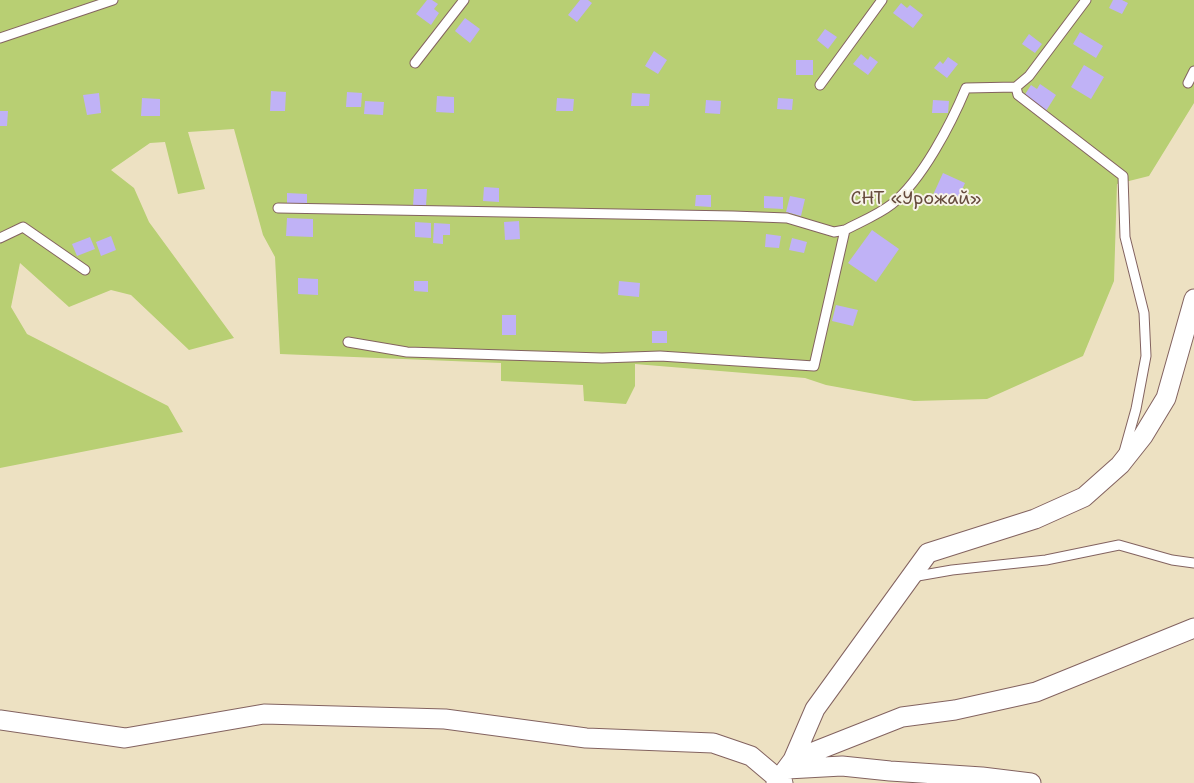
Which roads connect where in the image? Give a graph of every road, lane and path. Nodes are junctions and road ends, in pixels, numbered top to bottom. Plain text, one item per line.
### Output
1 (113, 0) edge
2 (464, 0) edge
3 (882, 0) edge
4 (1086, 0) edge
5 (0, 38) edge
6 (414, 63) dead end
7 (1194, 71) edge
8 (1188, 83) dead end
9 (820, 85) dead end
10 (1016, 86) junction
11 (278, 208) dead end
12 (845, 230) junction
13 (0, 238) edge
14 (85, 270) dead end
15 (1194, 298) edge
16 (348, 342) dead end
17 (1120, 465) junction
18 (1194, 563) edge
19 (912, 577) junction
20 (1194, 628) edge
21 (0, 720) edge
22 (784, 775) edge
23 (1031, 783) edge

1 - 5 lane
2 - 6 lane
3 - 9 lane
4 - 10 lane
7 - 8 lane
10 - 12 lane
10 - 17 lane
11 - 12 lane
12 - 16 lane
13 - 14 lane
15 - 17 street
17 - 19 street
18 - 19 lane
19 - 22 street
20 - 22 street
21 - 22 street
22 - 23 street

